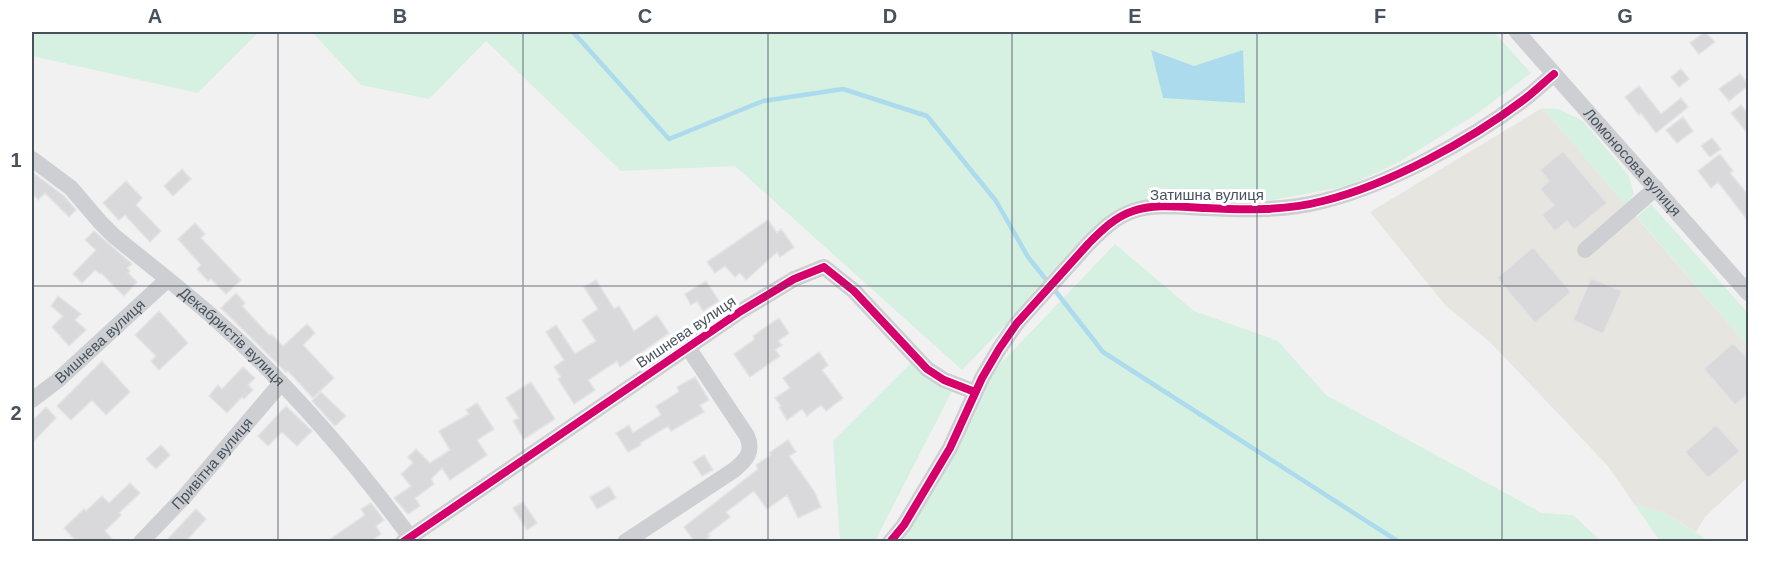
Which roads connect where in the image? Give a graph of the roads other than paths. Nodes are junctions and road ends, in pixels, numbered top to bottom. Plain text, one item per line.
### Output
1 (1517, 32) edge
2 (1554, 74) junction
3 (32, 159) edge
4 (1656, 188) junction
5 (1585, 250) dead end
6 (167, 280) junction
7 (1749, 293) edge
8 (687, 346) junction
9 (281, 383) junction
10 (975, 392) junction
11 (32, 400) edge
12 (406, 539) edge
13 (141, 542) edge
14 (625, 542) edge
15 (890, 542) edge

1 - 2 street, Ломоносова вулиця
2 - 4 street, Ломоносова вулиця
2 - 10 street, Затишна вулиця
3 - 6 street, Декабристів вулиця
4 - 5 street
4 - 7 street, Ломоносова вулиця
6 - 9 street, Декабристів вулиця
6 - 11 street, Вишнева вулиця
8 - 10 street, Вишнева вулиця
8 - 12 street, Вишнева вулиця
8 - 14 street
9 - 12 street, Декабристів вулиця
9 - 13 street, Привітна вулиця
10 - 15 street, Затишна вулиця

